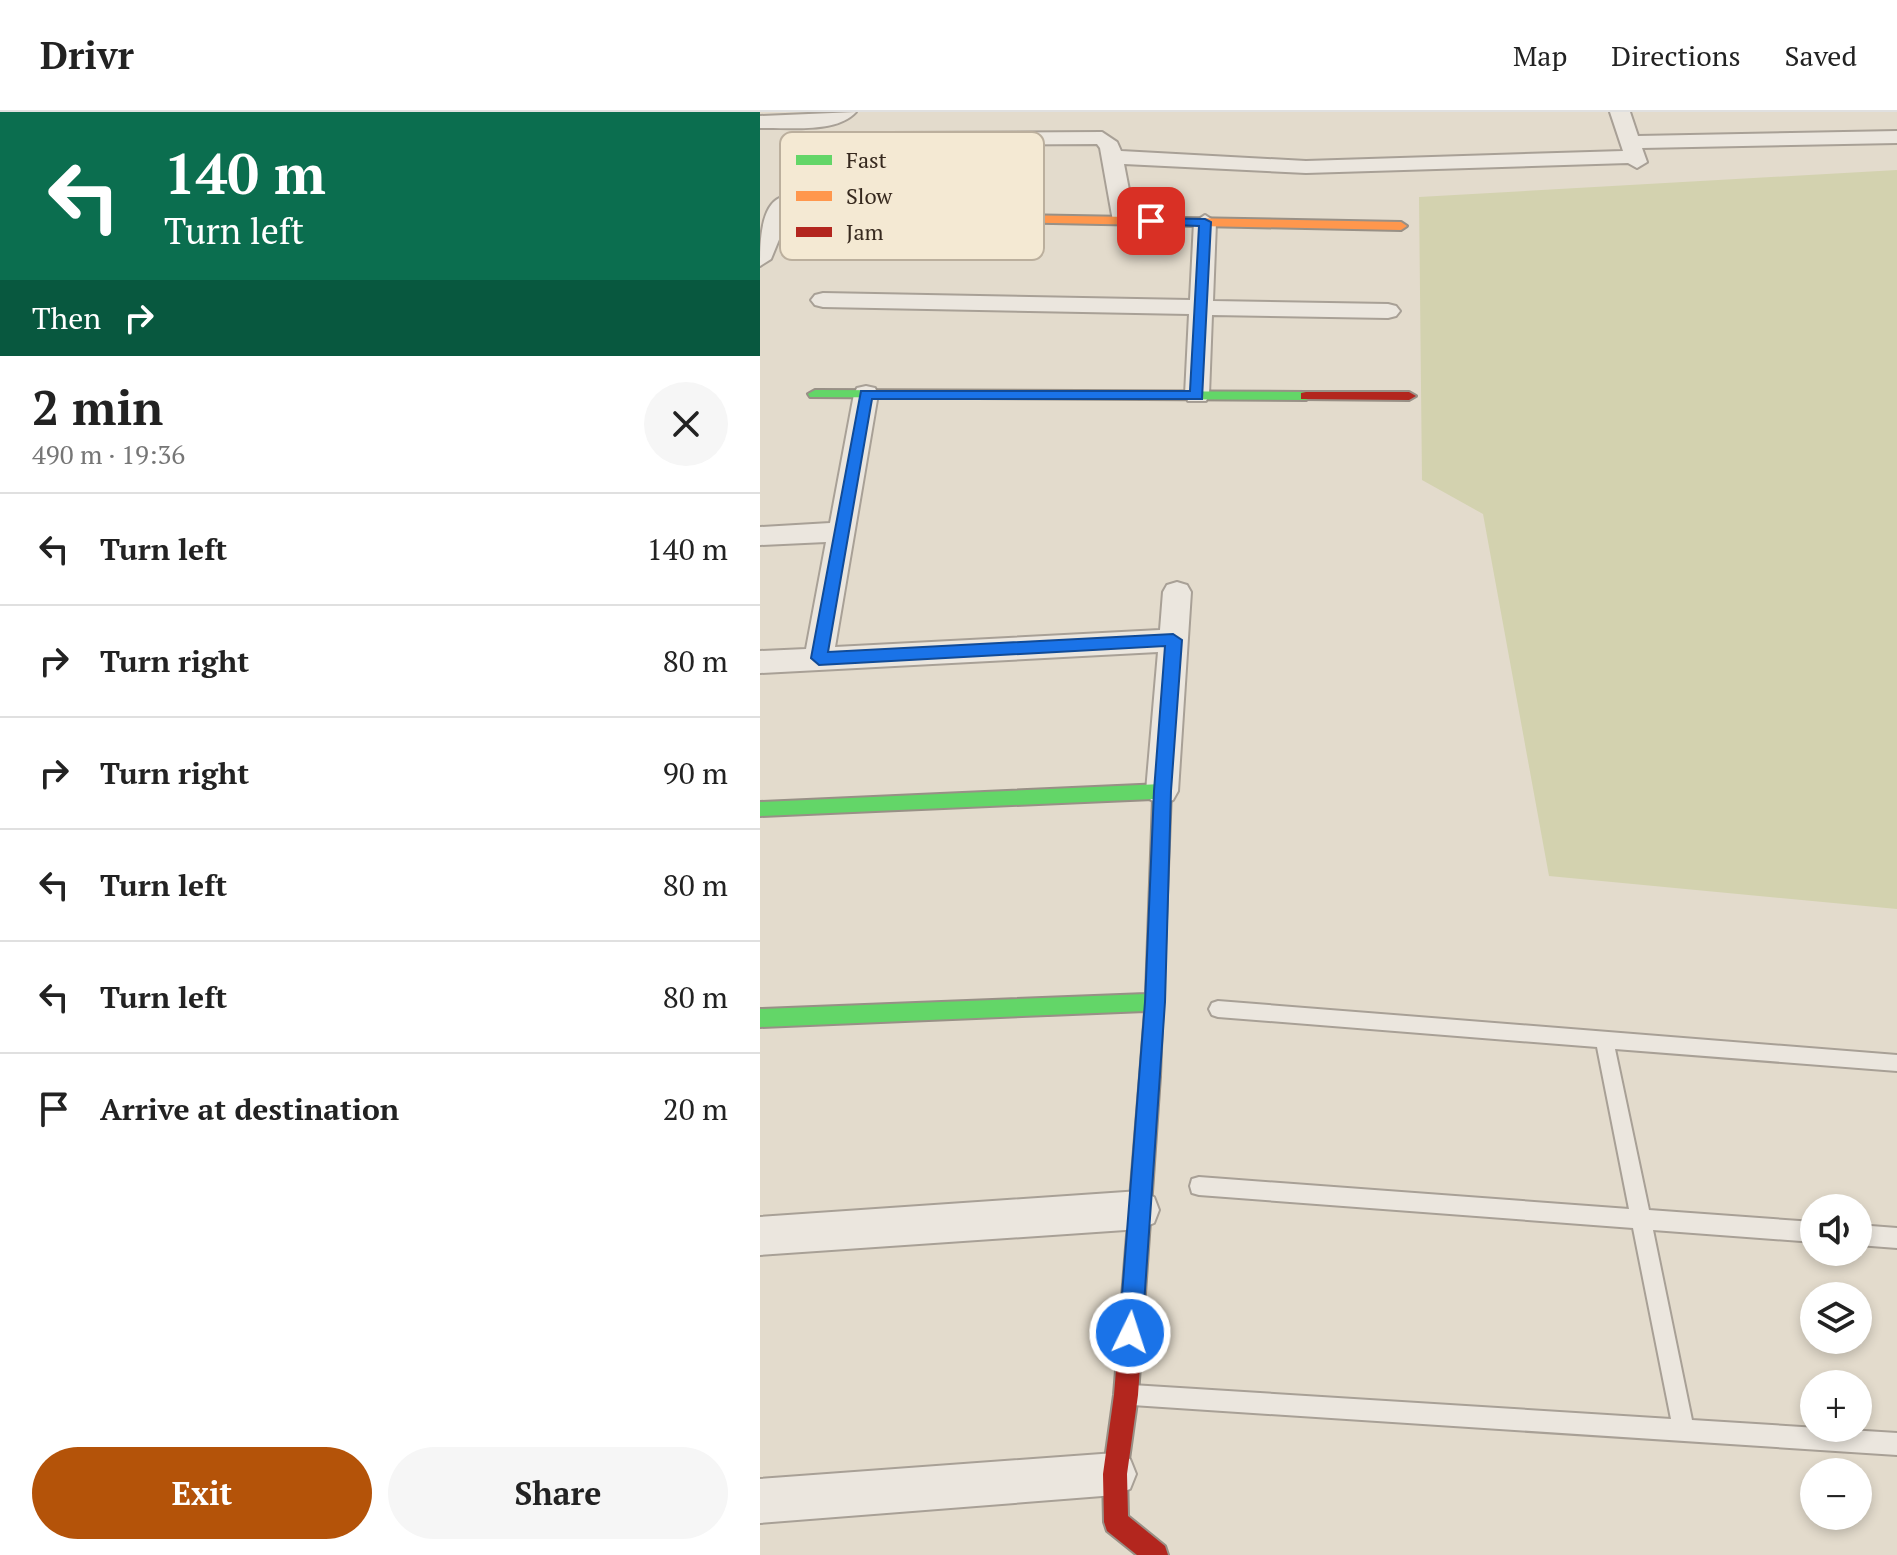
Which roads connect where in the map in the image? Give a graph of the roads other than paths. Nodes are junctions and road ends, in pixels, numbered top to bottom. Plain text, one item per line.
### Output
1 (846, 112) edge
2 (1620, 112) edge
3 (1868, 112) edge
4 (760, 122) edge
5 (1891, 136) edge
6 (1044, 138) edge
7 (1897, 154) edge
8 (1113, 157) junction
9 (1636, 158) junction
10 (780, 213) edge
11 (1044, 219) edge
12 (1124, 221) junction
13 (1205, 222) junction
14 (1401, 226) dead end
15 (765, 262) edge
16 (823, 300) dead end
17 (1201, 307) junction
18 (1388, 311) dead end
19 (815, 394) dead end
20 (866, 394) junction
21 (1197, 395) junction
22 (1409, 396) dead end
23 (843, 532) junction
24 (760, 536) edge
25 (1177, 592) dead end
26 (1173, 640) junction
27 (819, 658) junction
28 (760, 662) edge
29 (1162, 791) junction
30 (760, 809) edge
31 (1155, 1002) junction
32 (1218, 1009) dead end
33 (760, 1018) edge
34 (1605, 1042) junction
35 (1897, 1063) edge
36 (1199, 1186) dead end
37 (1140, 1210) junction
38 (1641, 1218) junction
39 (1800, 1231) edge
40 (760, 1236) edge
41 (1872, 1236) edge
42 (1897, 1238) edge
43 (1126, 1395) junction
44 (1684, 1431) junction
45 (1897, 1444) edge
46 (1115, 1474) junction
47 (760, 1501) edge
48 (1156, 1555) edge

1 - 4 street
2 - 9 street
3 - 5 street
5 - 7 street
5 - 9 street
6 - 8 street
8 - 9 street
8 - 12 street
10 - 15 street
11 - 12 street
12 - 13 street
13 - 14 street
13 - 17 street
16 - 17 street
17 - 18 street
17 - 21 street
19 - 20 street
20 - 21 street
20 - 23 street
21 - 22 street
23 - 24 street
23 - 27 street
25 - 26 street
26 - 27 street
26 - 29 street
27 - 28 street
29 - 30 street
29 - 31 street
31 - 33 street
31 - 37 street
32 - 34 lane
34 - 35 lane
34 - 38 lane
36 - 38 lane
37 - 40 street
37 - 43 street
38 - 39 lane
38 - 44 lane
41 - 42 lane
43 - 44 lane
43 - 46 street
44 - 45 lane
46 - 47 street
46 - 48 street

